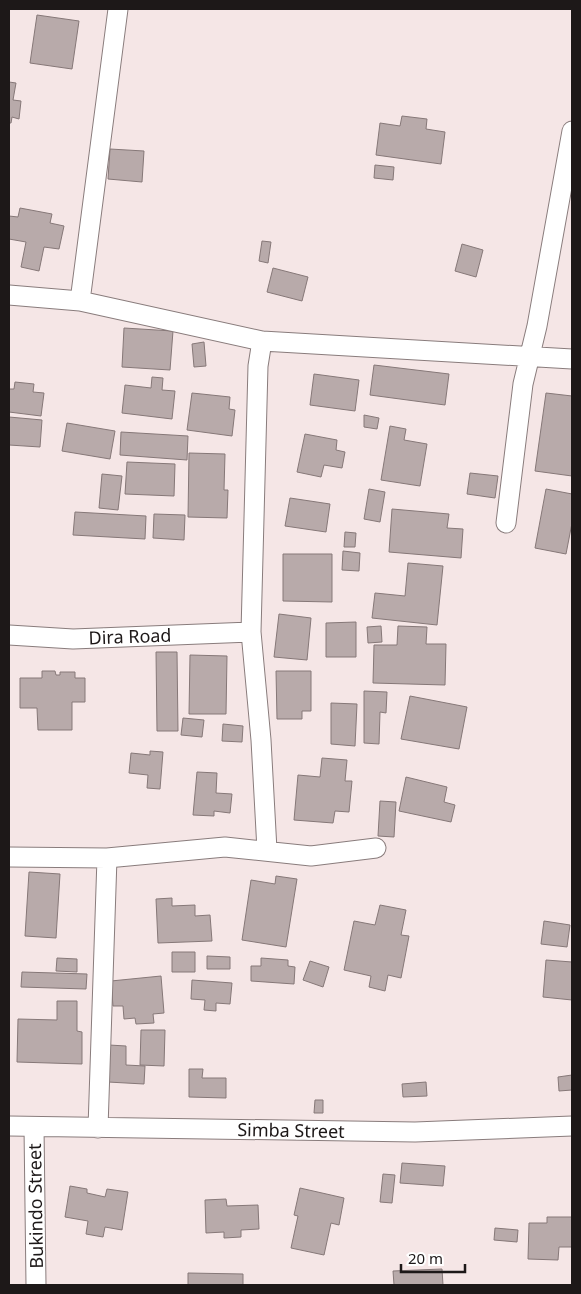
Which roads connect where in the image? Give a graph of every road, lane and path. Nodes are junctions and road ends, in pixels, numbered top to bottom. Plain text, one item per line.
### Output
1 (118, 9) edge
2 (572, 131) edge
3 (9, 295) edge
4 (80, 301) junction
5 (262, 340) junction
6 (531, 354) junction
7 (572, 359) edge
8 (506, 523) dead end
9 (251, 632) junction
10 (9, 635) edge
11 (376, 848) dead end
12 (267, 850) junction
13 (9, 857) edge
14 (107, 858) junction
15 (9, 1126) edge
16 (572, 1126) edge
17 (34, 1127) junction
18 (98, 1128) junction
19 (36, 1285) edge

1 - 4 street
2 - 6 street
3 - 4 street
4 - 5 street
5 - 6 street
5 - 9 street
6 - 7 street
6 - 8 street
9 - 10 street, Dira Road
9 - 12 street
11 - 12 street
12 - 14 street
13 - 14 street
14 - 18 street
15 - 17 street, Simba Street
16 - 18 street, Simba Street
17 - 18 street, Simba Street
17 - 19 street, Bukindo Street

